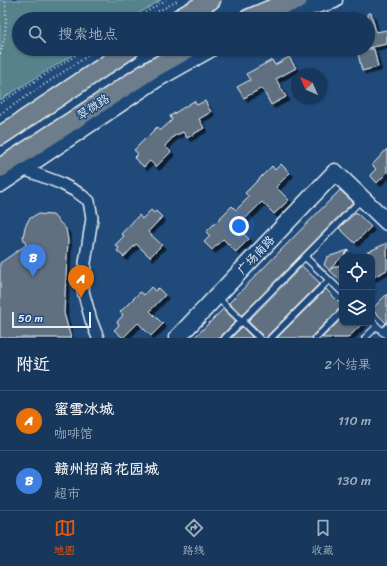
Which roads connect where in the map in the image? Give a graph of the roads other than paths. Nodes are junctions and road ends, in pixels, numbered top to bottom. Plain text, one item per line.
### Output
1 (211, 0) edge
2 (334, 0) edge
3 (283, 6) edge
4 (190, 12) edge
5 (267, 12) edge
6 (291, 12) edge
7 (120, 56) edge
8 (176, 56) edge
9 (198, 56) edge
10 (0, 136) edge
11 (10, 166) edge
12 (0, 184) edge
13 (363, 199) junction
14 (386, 219) edge
15 (305, 257) junction
16 (329, 280) junction
17 (340, 290) edge
18 (217, 297) junction
19 (339, 315) edge
20 (242, 321) junction
21 (377, 326) joint
22 (387, 327) edge
23 (385, 334) edge
24 (98, 338) edge
25 (177, 338) edge
26 (225, 338) edge
27 (259, 338) edge
28 (271, 338) edge
29 (316, 338) edge
30 (365, 338) edge

1 - 4 main road
2 - 6 street
3 - 5 main road
7 - 10 main road
8 - 11 main road, 翠微路
9 - 11 street
11 - 12 street
11 - 24 street
13 - 14 street
13 - 15 lane
13 - 18 street, 广场南路
15 - 16 lane
15 - 20 lane
16 - 17 lane
16 - 28 lane
18 - 20 lane
18 - 25 street, 广场南路
19 - 29 lane
20 - 26 lane
20 - 27 lane
21 - 23 lane
21 - 30 lane
22 - 23 lane

